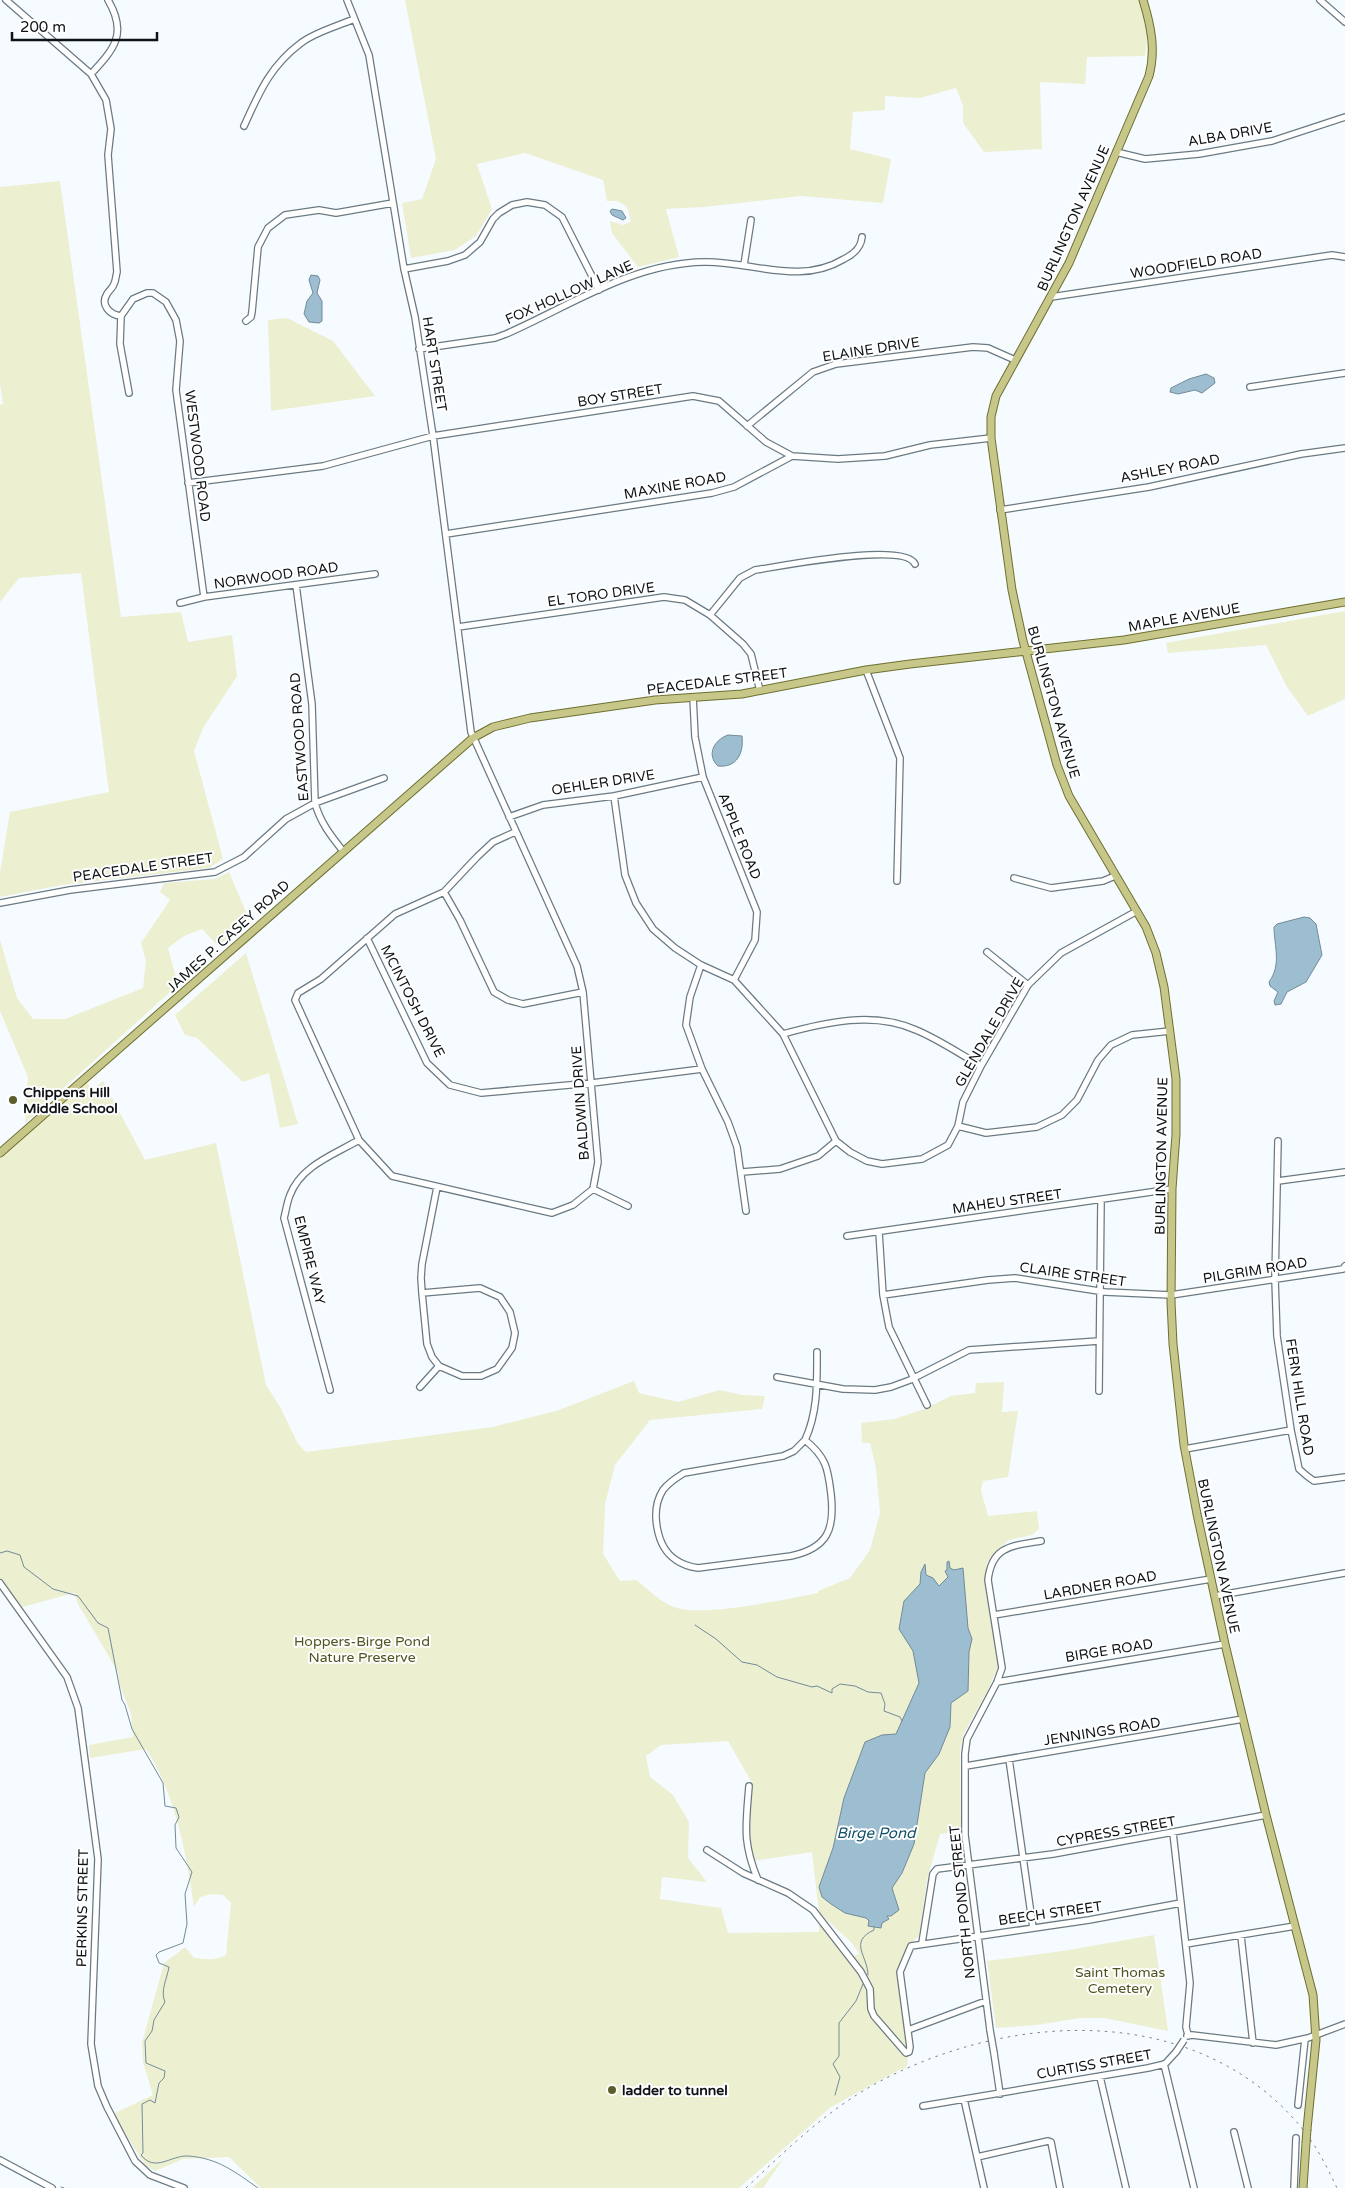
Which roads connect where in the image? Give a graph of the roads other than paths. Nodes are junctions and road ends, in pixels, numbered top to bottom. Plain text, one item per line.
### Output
1 (6, 0) edge
2 (108, 0) edge
3 (346, 0) edge
4 (1143, 0) edge
5 (1320, 0) edge
6 (354, 19) junction
7 (1345, 22) edge
8 (91, 74) junction
9 (1345, 117) edge
10 (244, 126) dead end
11 (1116, 152) junction
12 (393, 203) junction
13 (751, 220) dead end
14 (862, 237) dead end
15 (1345, 257) edge
16 (744, 265) junction
17 (404, 269) junction
18 (599, 290) junction
19 (1052, 298) junction
20 (121, 316) junction
21 (246, 321) dead end
22 (420, 349) junction
23 (1015, 360) junction
24 (1345, 373) edge
25 (1250, 387) dead end
26 (129, 393) dead end
27 (747, 426) junction
28 (433, 436) junction
29 (991, 438) junction
30 (1345, 448) edge
31 (792, 456) junction
32 (188, 482) junction
33 (1000, 510) junction
34 (446, 534) junction
35 (915, 564) dead end
36 (375, 574) dead end
37 (296, 585) junction
38 (204, 597) junction
39 (1345, 602) edge
40 (180, 603) dead end
41 (710, 615) junction
42 (458, 627) junction
43 (1026, 650) junction
44 (866, 670) junction
45 (760, 691) junction
46 (693, 697) junction
47 (473, 738) junction
48 (703, 777) junction
49 (384, 778) dead end
50 (614, 796) junction
51 (315, 803) junction
52 (509, 817) junction
53 (515, 832) junction
54 (343, 851) junction
55 (1115, 876) junction
56 (1014, 878) dead end
57 (897, 881) dead end
58 (444, 892) junction
59 (0, 903) edge
60 (1137, 910) junction
61 (367, 938) junction
62 (987, 952) dead end
63 (701, 965) junction
64 (734, 980) junction
65 (1028, 985) junction
66 (583, 992) junction
67 (1170, 1031) junction
68 (783, 1034) junction
69 (981, 1066) junction
70 (702, 1069) junction
71 (592, 1083) junction
72 (958, 1126) junction
73 (359, 1140) junction
74 (836, 1141) junction
75 (1278, 1141) dead end
76 (0, 1153) edge
77 (742, 1172) junction
78 (1345, 1172) edge
79 (1278, 1181) junction
80 (437, 1187) junction
81 (593, 1189) junction
82 (1172, 1189) junction
83 (1101, 1200) junction
84 (628, 1206) dead end
85 (746, 1211) dead end
86 (879, 1232) junction
87 (847, 1236) dead end
88 (1344, 1269) edge
89 (1275, 1279) junction
90 (1100, 1291) junction
91 (422, 1293) junction
92 (883, 1295) junction
93 (1171, 1296) junction
94 (1099, 1341) junction
95 (817, 1352) dead end
96 (439, 1366) junction
97 (777, 1377) dead end
98 (914, 1378) junction
99 (817, 1385) junction
100 (420, 1387) dead end
101 (330, 1390) dead end
102 (1099, 1391) dead end
103 (927, 1405) dead end
104 (1291, 1430) junction
105 (805, 1440) junction
106 (1185, 1449) junction
107 (1345, 1477) edge
108 (1041, 1541) dead end
109 (1345, 1573) edge
110 (1211, 1579) junction
111 (0, 1583) edge
112 (1215, 1596) junction
113 (994, 1615) junction
114 (1225, 1644) junction
115 (997, 1682) junction
116 (1243, 1719) junction
117 (1010, 1759) junction
118 (966, 1766) junction
119 (749, 1786) dead end
120 (1266, 1816) junction
121 (1173, 1833) junction
122 (707, 1850) dead end
123 (1024, 1858) junction
124 (969, 1865) junction
125 (758, 1880) junction
126 (1181, 1903) junction
127 (1294, 1926) junction
128 (1033, 1928) junction
129 (978, 1936) junction
130 (1241, 1936) junction
131 (922, 1943) junction
132 (1186, 1944) junction
133 (986, 2001) junction
134 (1345, 2024) edge
135 (908, 2030) junction
136 (1316, 2036) junction
137 (1186, 2038) junction
138 (1304, 2039) junction
139 (1253, 2043) junction
140 (1164, 2064) junction
141 (1100, 2077) junction
142 (1000, 2094) junction
143 (964, 2099) junction
144 (1298, 2105) dead end
145 (923, 2106) dead end
146 (1234, 2132) dead end
147 (1296, 2138) dead end
148 (977, 2157) junction
149 (0, 2160) edge
150 (52, 2188) edge
151 (184, 2188) edge
152 (984, 2188) edge
153 (1060, 2188) edge
154 (1126, 2188) edge
155 (1194, 2188) edge
156 (1248, 2188) edge
157 (1294, 2188) edge
158 (1303, 2188) edge

1 - 8 street
2 - 8 street
3 - 6 street, HART STREET
4 - 11 main road, BURLINGTON AVENUE
5 - 7 street
6 - 10 street
6 - 12 street, HART STREET
8 - 20 street
9 - 11 street, ALBA DRIVE
11 - 19 main road, BURLINGTON AVENUE
12 - 17 street, HART STREET
12 - 21 street
13 - 16 street
14 - 16 street, FOX HOLLOW LANE
15 - 19 street, WOODFIELD ROAD
16 - 18 street, FOX HOLLOW LANE
17 - 18 street
17 - 22 street, HART STREET
18 - 22 street, FOX HOLLOW LANE
19 - 23 main road, BURLINGTON AVENUE
20 - 26 street
20 - 32 street, WESTWOOD ROAD
22 - 28 street, HART STREET
23 - 27 street, ELAINE DRIVE
23 - 29 main road, BURLINGTON AVENUE
24 - 25 street
27 - 28 street, BOY STREET
27 - 31 street, BOY STREET
28 - 32 street, BOY STREET
28 - 34 street, HART STREET
29 - 31 street
29 - 33 main road, BURLINGTON AVENUE
30 - 33 street, ASHLEY ROAD
31 - 34 street, MAXINE ROAD
32 - 38 street, WESTWOOD ROAD
33 - 43 main road, BURLINGTON AVENUE
34 - 42 street, HART STREET
35 - 41 street
36 - 37 street, NORWOOD ROAD
37 - 38 street, NORWOOD ROAD
37 - 51 street, EASTWOOD ROAD
38 - 40 street, NORWOOD ROAD
39 - 43 main road, MAPLE AVENUE
41 - 42 street, EL TORO DRIVE
41 - 45 street, EL TORO DRIVE
42 - 47 street, HART STREET
43 - 44 main road, PEACEDALE STREET
43 - 55 main road, BURLINGTON AVENUE
44 - 45 main road, PEACEDALE STREET
44 - 57 street
45 - 46 main road, PEACEDALE STREET
46 - 47 main road, PEACEDALE STREET
46 - 48 street, APPLE ROAD
47 - 52 street, BALDWIN DRIVE
47 - 54 main road, JAMES P. CASEY ROAD
48 - 50 street, OEHLER DRIVE
48 - 64 street, APPLE ROAD
49 - 51 street, PEACEDALE STREET
50 - 52 street, OEHLER DRIVE
50 - 63 street, GLENDALE DRIVE
51 - 54 street, EASTWOOD ROAD
51 - 59 street, PEACEDALE STREET
52 - 53 street, BALDWIN DRIVE
53 - 58 street
53 - 66 street, BALDWIN DRIVE
54 - 76 main road, JAMES P. CASEY ROAD
55 - 56 street
55 - 60 main road, BURLINGTON AVENUE
58 - 61 street
58 - 66 street
60 - 65 street, GLENDALE DRIVE
60 - 67 main road, BURLINGTON AVENUE
61 - 71 street, MCINTOSH DRIVE
61 - 73 street
62 - 65 street
63 - 64 street, GLENDALE DRIVE
63 - 70 street
64 - 68 street, GLENDALE DRIVE
65 - 69 street, GLENDALE DRIVE
66 - 71 street, BALDWIN DRIVE
67 - 72 street
67 - 82 main road, BURLINGTON AVENUE
68 - 69 street
68 - 74 street, GLENDALE DRIVE
69 - 72 street, GLENDALE DRIVE
70 - 71 street, MCINTOSH DRIVE
70 - 77 street
71 - 81 street, BALDWIN DRIVE
72 - 74 street, GLENDALE DRIVE
73 - 80 street
73 - 101 street, EMPIRE WAY
74 - 77 street
75 - 79 street, FERN HILL ROAD
77 - 85 street
78 - 79 street
79 - 89 street, FERN HILL ROAD
80 - 81 street
80 - 91 street
81 - 84 street
82 - 83 street, MAHEU STREET
82 - 93 main road, BURLINGTON AVENUE
83 - 86 street, MAHEU STREET
83 - 90 street
86 - 87 street, MAHEU STREET
86 - 92 street
88 - 89 street, PILGRIM ROAD
89 - 93 street, PILGRIM ROAD
89 - 104 street, FERN HILL ROAD
90 - 92 street, CLAIRE STREET
90 - 93 street, CLAIRE STREET
90 - 94 street
91 - 96 street
91 - 96 street
92 - 98 street
93 - 106 main road, BURLINGTON AVENUE
94 - 98 street
94 - 102 street
95 - 99 street
96 - 100 street
97 - 99 street
98 - 99 street
98 - 103 street
99 - 105 street
104 - 106 street
104 - 107 street, FERN HILL ROAD
105 - 105 street
106 - 110 main road, BURLINGTON AVENUE
108 - 113 street, NORTH POND STREET
109 - 112 street
110 - 112 main road, BURLINGTON AVENUE
110 - 113 street, LARDNER ROAD
111 - 151 street, PERKINS STREET
112 - 114 main road, BURLINGTON AVENUE
113 - 115 street, NORTH POND STREET
114 - 115 street, BIRGE ROAD
114 - 116 main road, BURLINGTON AVENUE
115 - 118 street, NORTH POND STREET
116 - 117 street, JENNINGS ROAD
116 - 120 main road, BURLINGTON AVENUE
117 - 118 street, JENNINGS ROAD
117 - 123 street
118 - 124 street, NORTH POND STREET
119 - 125 street
120 - 121 street, CYPRESS STREET
120 - 127 main road, BURLINGTON AVENUE
121 - 123 street, CYPRESS STREET
121 - 126 street
122 - 125 street
123 - 124 street, CYPRESS STREET
123 - 128 street
124 - 129 street, NORTH POND STREET
124 - 131 street, CYPRESS STREET
125 - 135 street
126 - 128 street, BEECH STREET
126 - 132 street
127 - 130 street
127 - 136 main road, BURLINGTON AVENUE
128 - 129 street, BEECH STREET
129 - 131 street, BEECH STREET
129 - 133 street, NORTH POND STREET
130 - 132 street
130 - 139 street
131 - 135 street
132 - 137 street
133 - 135 street
133 - 142 street, NORTH POND STREET, bridge
134 - 136 street
136 - 138 street
136 - 158 main road, BURLINGTON AVENUE, bridge
137 - 139 street
137 - 140 street, CURTISS STREET, bridge
138 - 139 street
138 - 144 street
140 - 141 street, CURTISS STREET
140 - 155 street
141 - 142 street, CURTISS STREET
141 - 154 street
142 - 143 street, CURTISS STREET
143 - 145 street, CURTISS STREET
143 - 148 street
146 - 156 street
147 - 157 street
148 - 152 street
148 - 153 street
149 - 150 street

